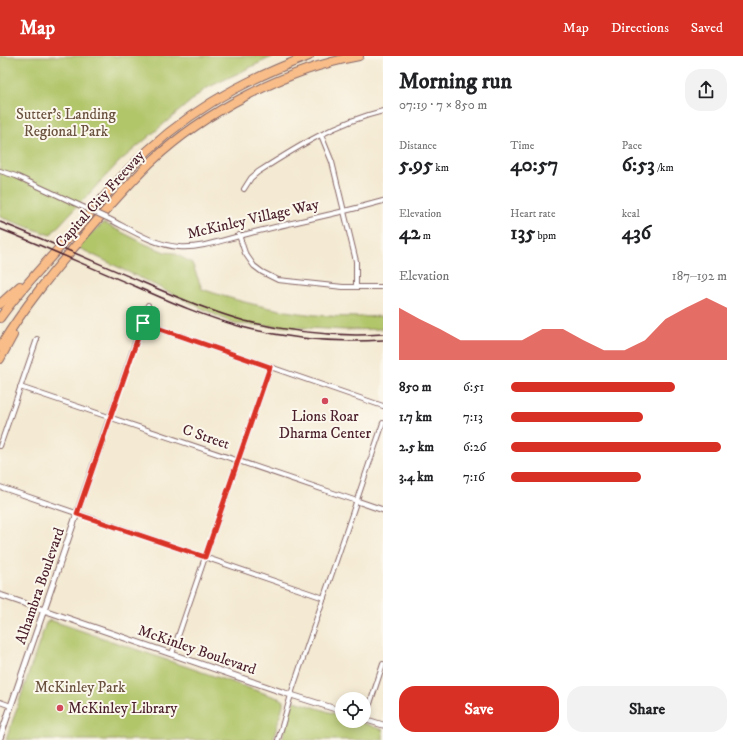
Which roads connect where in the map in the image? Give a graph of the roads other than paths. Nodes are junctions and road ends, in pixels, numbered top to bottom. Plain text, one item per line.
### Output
1 (309, 56) edge
2 (359, 56) edge
3 (383, 111) edge
4 (321, 135) junction
5 (0, 171) edge
6 (244, 189) dead end
7 (383, 201) edge
8 (343, 211) junction
9 (239, 236) junction
10 (59, 266) junction
11 (32, 277) junction
12 (383, 287) edge
13 (356, 288) junction
14 (0, 304) edge
15 (148, 305) dead end
16 (0, 318) edge
17 (143, 323) junction
18 (37, 338) dead end
19 (0, 347) edge
20 (0, 359) edge
21 (270, 367) junction
22 (20, 387) junction
23 (383, 406) edge
24 (110, 417) junction
25 (383, 423) edge
26 (0, 446) edge
27 (238, 461) junction
28 (0, 487) edge
29 (356, 501) junction
30 (383, 510) edge
31 (77, 514) junction
32 (205, 557) junction
33 (0, 595) edge
34 (324, 598) junction
35 (44, 610) junction
36 (172, 654) junction
37 (383, 664) edge
38 (291, 694) junction
39 (371, 699) edge
40 (0, 702) edge
41 (11, 706) junction
42 (335, 709) edge
43 (371, 721) edge
44 (383, 725) edge
45 (0, 738) edge
46 (278, 740) edge

1 - 11 highway, Capital City Freeway
2 - 10 highway, Capital City Freeway
3 - 4 street
4 - 6 street
4 - 8 street
5 - 9 street, McKinley Village Way, bridge
7 - 8 street, McKinley Village Way
8 - 9 street, McKinley Village Way
8 - 13 street
9 - 13 street
10 - 19 highway, Capital City Freeway
10 - 20 highway
11 - 14 highway
11 - 16 highway, Capital City Freeway
12 - 13 street
15 - 17 street, Alhambra Boulevard
17 - 21 street
17 - 24 street, Alhambra Boulevard
18 - 22 street
21 - 23 street
21 - 27 street
22 - 24 street, C Street
22 - 26 street
24 - 27 street, C Street
24 - 31 street, Alhambra Boulevard
25 - 29 street
27 - 29 street, C Street
27 - 32 street
28 - 31 street
29 - 30 street, C Street
29 - 34 street
31 - 32 street
31 - 35 street, Alhambra Boulevard
32 - 34 street
32 - 36 street
33 - 35 street, McKinley Boulevard
34 - 38 street
35 - 36 street, McKinley Boulevard
35 - 41 street, Alhambra Boulevard
36 - 38 street, McKinley Boulevard
37 - 39 street
38 - 42 street, McKinley Boulevard
38 - 46 street
40 - 41 street
41 - 45 street, Alhambra Boulevard
43 - 44 street

